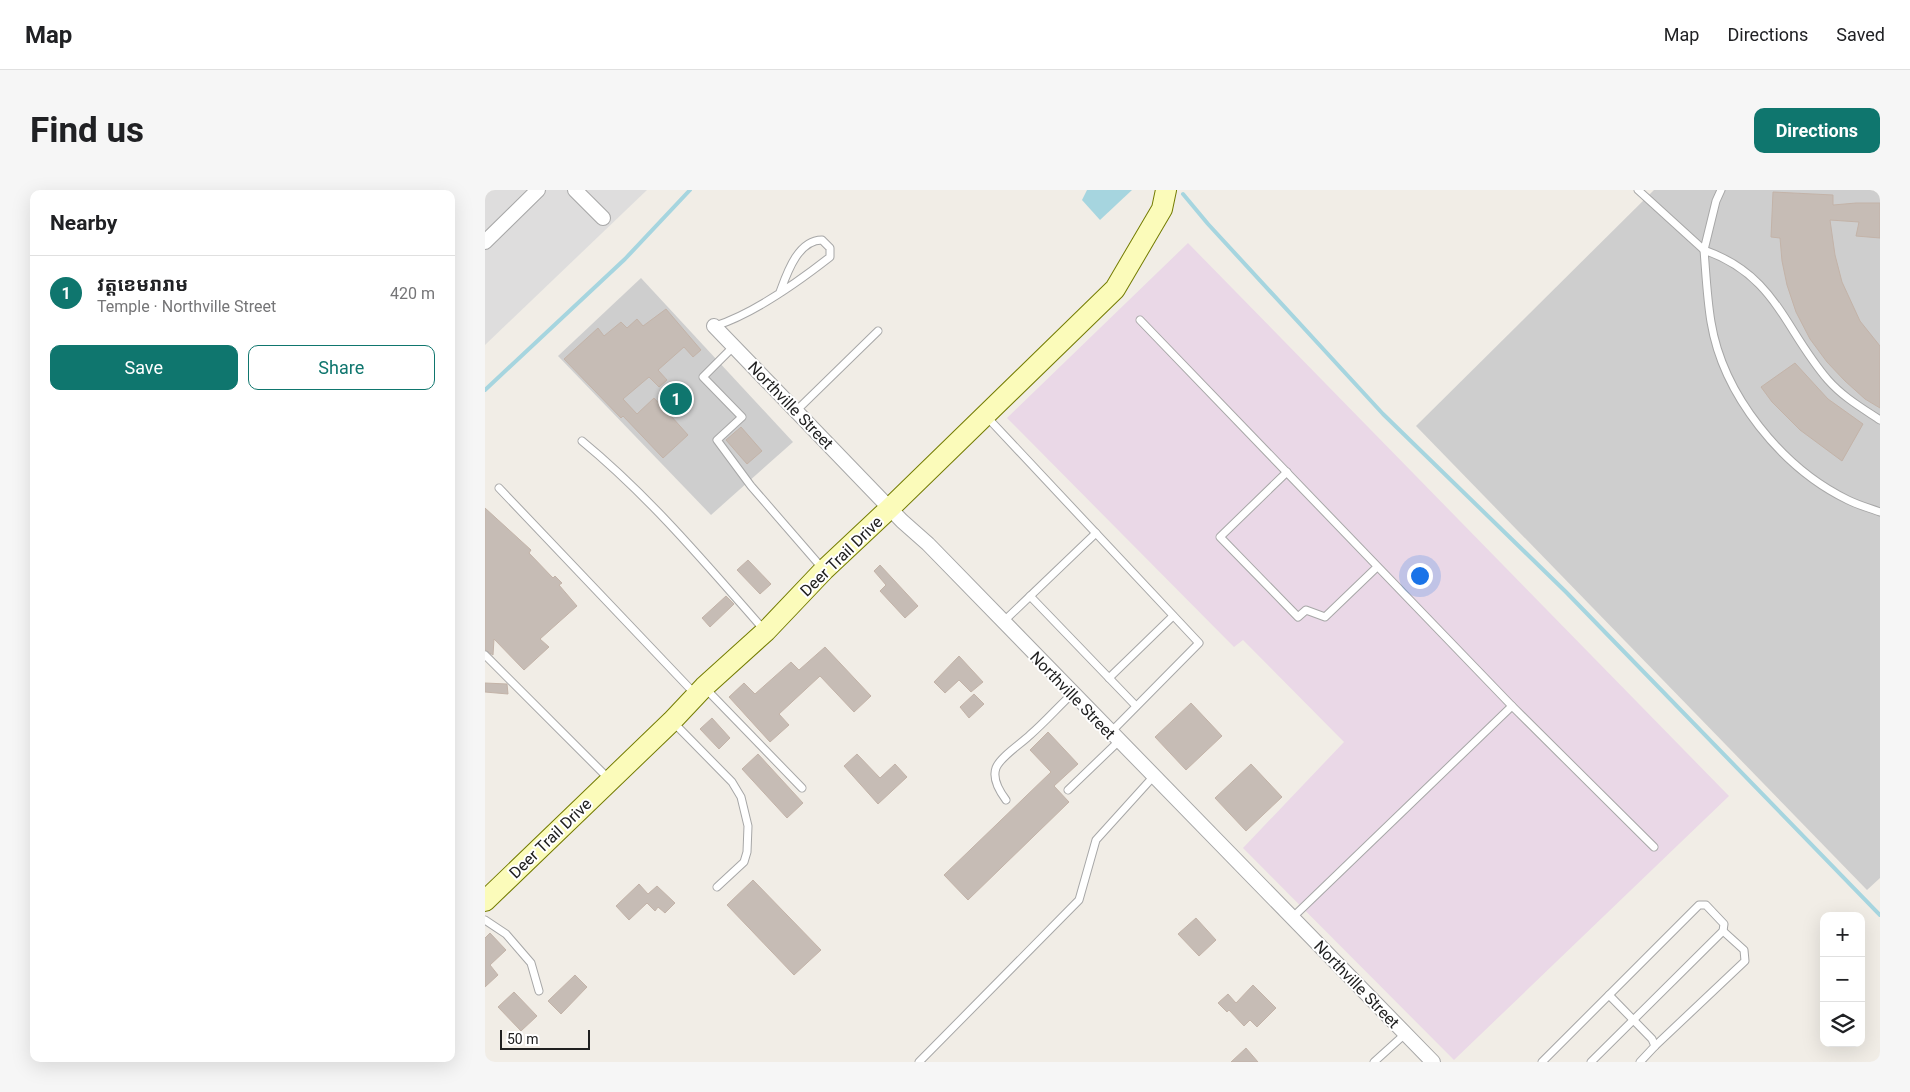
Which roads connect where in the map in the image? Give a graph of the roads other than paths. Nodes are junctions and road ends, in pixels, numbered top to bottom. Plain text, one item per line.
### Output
1 (538, 190) edge
2 (575, 190) edge
3 (1166, 190) edge
4 (1638, 190) edge
5 (1721, 190) edge
6 (603, 218) dead end
7 (485, 242) edge
8 (1704, 250) junction
9 (781, 292) junction
10 (1140, 320) dead end
11 (714, 326) joint
12 (878, 330) dead end
13 (734, 346) junction
14 (796, 411) junction
15 (986, 415) junction
16 (1880, 420) edge
17 (582, 440) dead end
18 (1287, 472) junction
19 (499, 488) dead end
20 (890, 508) junction
21 (1880, 512) edge
22 (1096, 533) junction
23 (1377, 567) junction
24 (824, 570) junction
25 (1030, 596) junction
26 (1173, 616) junction
27 (1002, 622) junction
28 (765, 631) junction
29 (485, 655) edge
30 (1109, 678) junction
31 (700, 691) junction
32 (1072, 694) junction
33 (1136, 706) junction
34 (1512, 706) junction
35 (672, 721) junction
36 (1114, 737) junction
37 (1153, 777) junction
38 (610, 780) junction
39 (802, 788) dead end
40 (1068, 790) dead end
41 (1006, 800) dead end
42 (1654, 847) dead end
43 (717, 887) dead end
44 (485, 900) edge
45 (1292, 918) junction
46 (485, 920) edge
47 (1723, 931) junction
48 (539, 992) dead end
49 (1609, 995) junction
50 (1633, 1020) junction
51 (1405, 1034) junction
52 (1655, 1046) junction
53 (919, 1062) edge
54 (1374, 1062) edge
55 (1433, 1062) edge
56 (1542, 1062) edge
57 (1591, 1062) edge
58 (1640, 1062) edge

1 - 7 street
2 - 6 street
3 - 15 street, Deer Trail Drive
4 - 8 lane
5 - 8 lane
8 - 16 lane
8 - 21 lane
9 - 9 lane
9 - 11 lane
10 - 18 lane
11 - 13 street, Northville Street
12 - 14 lane
13 - 14 street, Northville Street
13 - 24 lane
14 - 20 street, Northville Street
15 - 20 street, Deer Trail Drive
15 - 22 lane
17 - 28 lane
18 - 23 lane
18 - 23 lane
19 - 31 lane
20 - 24 street, Deer Trail Drive
20 - 27 street, Northville Street
22 - 25 lane
22 - 26 lane
23 - 34 lane
24 - 28 street, Deer Trail Drive
25 - 27 lane
25 - 30 lane
26 - 30 lane
26 - 33 lane
27 - 32 street, Northville Street
28 - 31 street, Deer Trail Drive
29 - 38 lane
30 - 33 lane
31 - 35 street, Deer Trail Drive
31 - 39 lane
32 - 36 street, Northville Street
32 - 41 lane
33 - 36 lane
34 - 42 lane
34 - 45 lane
35 - 38 street, Deer Trail Drive
35 - 43 lane
36 - 37 street, Northville Street
36 - 40 lane
37 - 45 street, Northville Street
37 - 53 lane
38 - 44 street, Deer Trail Drive
45 - 51 street, Northville Street
46 - 48 lane
47 - 49 lane
47 - 50 lane
47 - 52 lane
49 - 50 lane
49 - 56 lane
50 - 52 lane
50 - 57 lane
51 - 54 lane
51 - 55 street, Northville Street
52 - 58 lane

